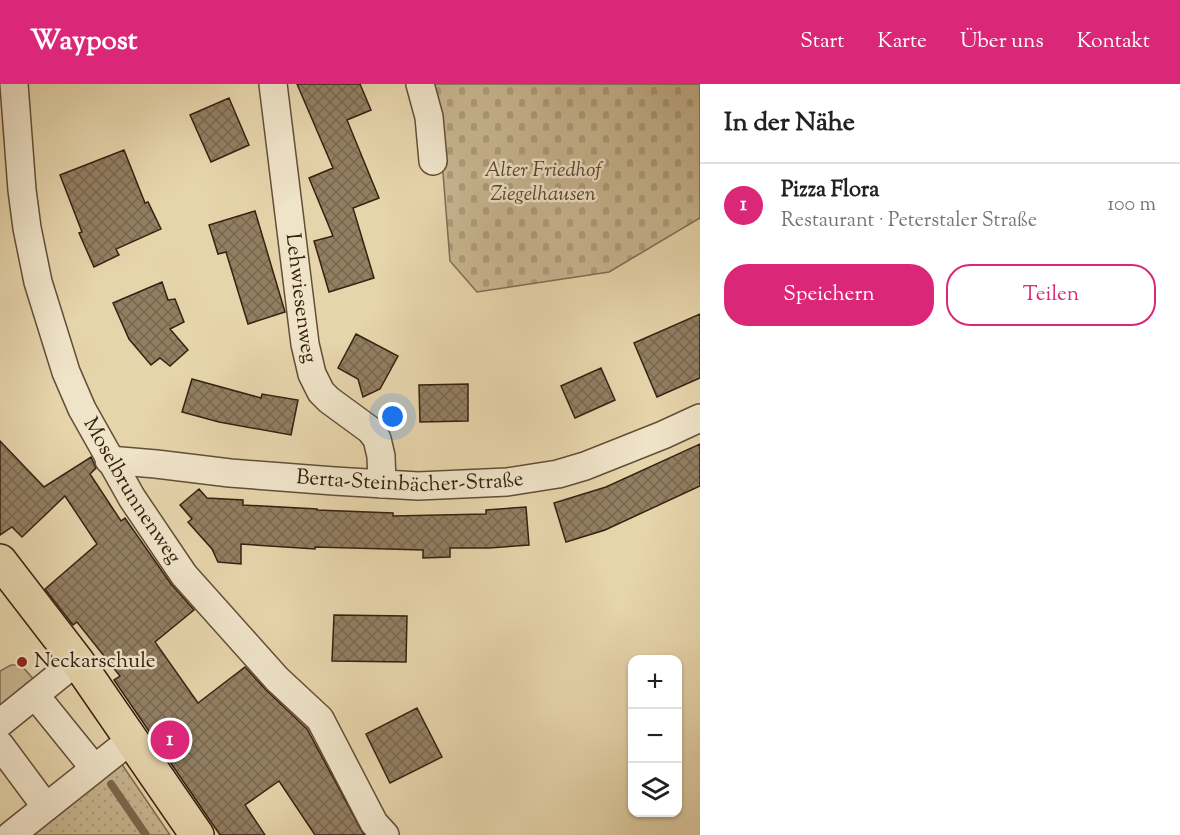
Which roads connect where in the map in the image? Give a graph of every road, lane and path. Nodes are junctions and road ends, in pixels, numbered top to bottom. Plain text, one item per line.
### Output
1 (14, 84) edge
2 (273, 84) edge
3 (420, 84) edge
4 (433, 161) dead end
5 (700, 418) edge
6 (109, 460) junction
7 (382, 484) junction
8 (0, 561) edge
9 (77, 662) junction
10 (35, 695) junction
11 (0, 723) edge
12 (132, 739) junction
13 (0, 745) edge
14 (94, 768) junction
15 (46, 807) junction
16 (12, 835) edge
17 (197, 835) edge
18 (385, 835) edge

1 - 6 street, Moselbrunnenweg
2 - 7 street, Lehwiesenweg
3 - 4 street
5 - 7 street, Berta-Steinbächer-Straße
6 - 7 street, Berta-Steinbächer-Straße
6 - 18 street, Moselbrunnenweg
8 - 9 main road
9 - 10 street
9 - 12 main road
10 - 11 street
10 - 14 street
12 - 14 street
12 - 17 main road
13 - 15 street
14 - 15 street
15 - 16 street

